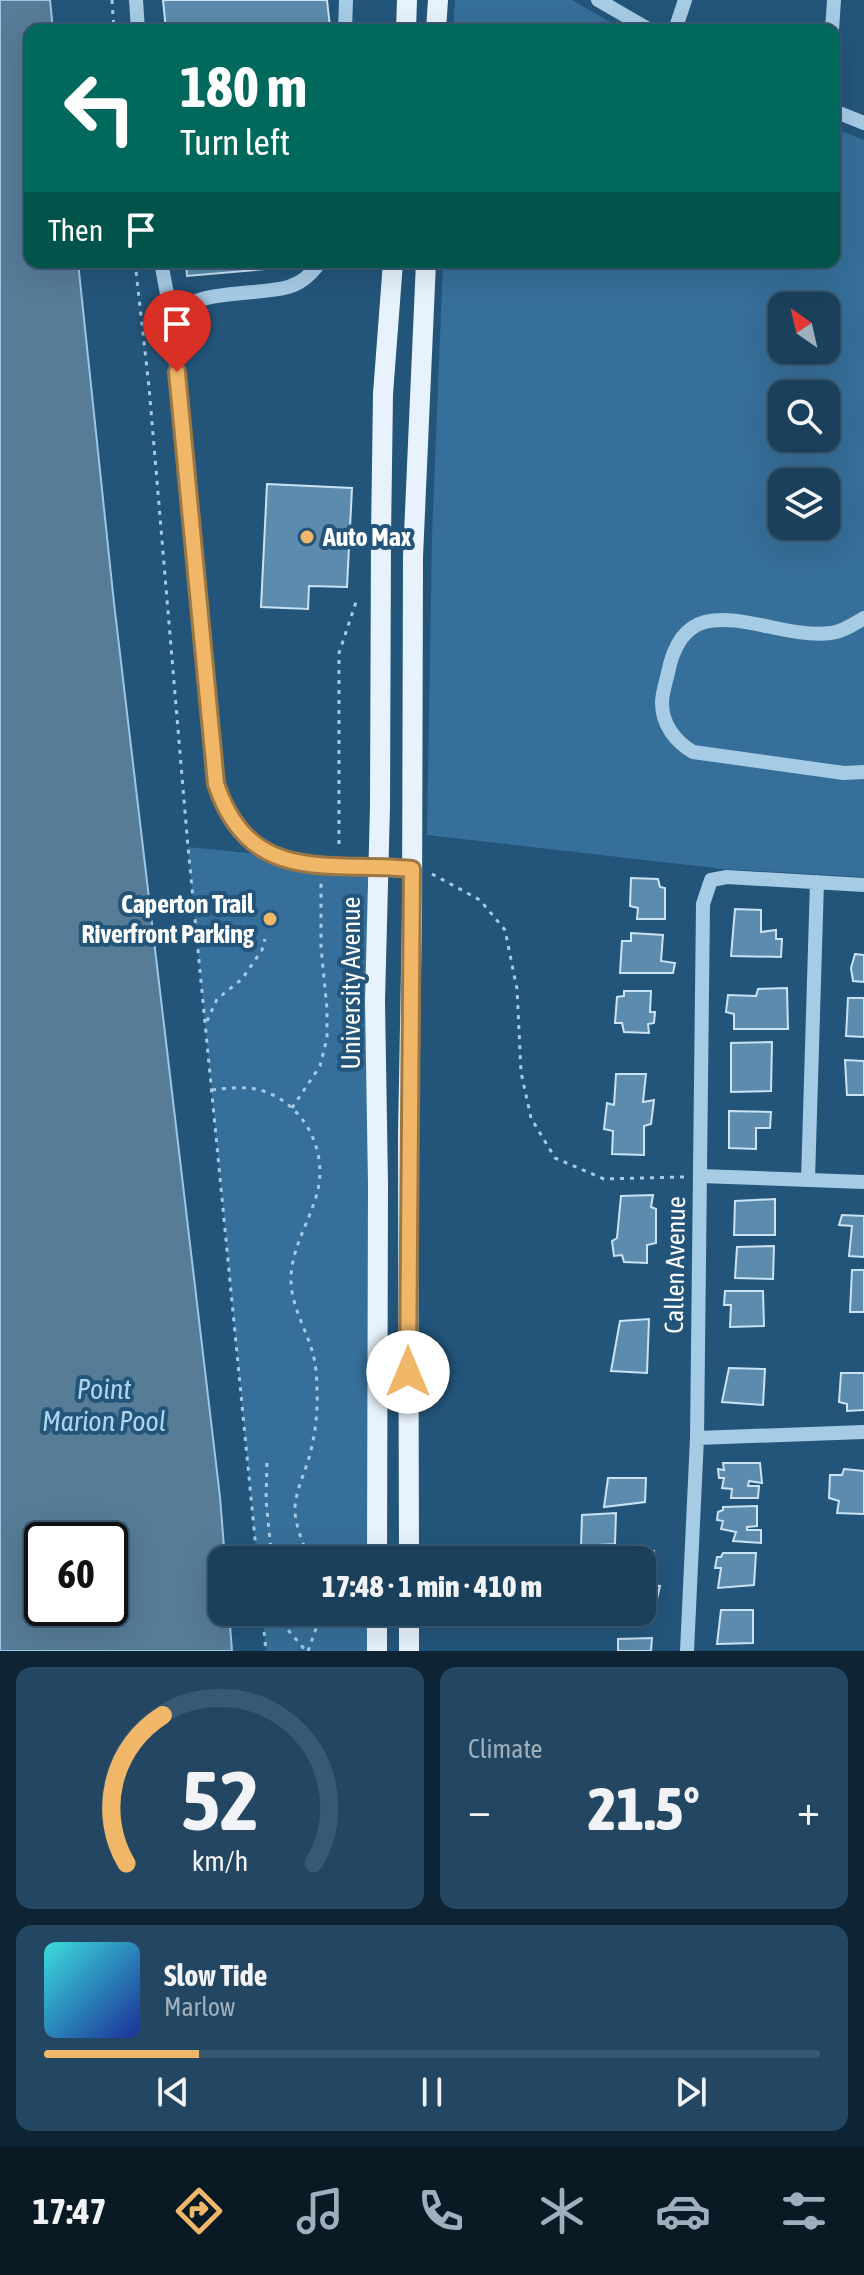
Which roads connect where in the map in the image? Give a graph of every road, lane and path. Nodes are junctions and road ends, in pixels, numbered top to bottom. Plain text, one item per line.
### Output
1 (112, 0) edge
2 (136, 0) edge
3 (346, 0) edge
4 (407, 0) edge
5 (438, 0) edge
6 (598, 0) edge
7 (685, 0) edge
8 (834, 0) edge
9 (114, 24) edge
10 (138, 24) edge
11 (345, 24) edge
12 (406, 24) edge
13 (436, 24) edge
14 (640, 24) edge
15 (677, 24) edge
16 (832, 24) edge
17 (840, 113) edge
18 (864, 123) edge
19 (136, 268) edge
20 (162, 268) edge
21 (314, 268) edge
22 (393, 268) edge
23 (426, 268) edge
24 (180, 312) junction
25 (356, 602) dead end
26 (864, 618) edge
27 (864, 772) edge
28 (339, 844) dead end
29 (322, 864) junction
30 (378, 866) junction
31 (412, 869) junction
32 (817, 882) junction
33 (864, 885) edge
34 (265, 939) dead end
35 (205, 1024) junction
36 (212, 1090) junction
37 (292, 1108) junction
38 (700, 1176) junction
39 (808, 1180) junction
40 (864, 1182) edge
41 (864, 1432) edge
42 (697, 1438) junction
43 (267, 1463) dead end
44 (256, 1546) edge
45 (271, 1546) edge
46 (305, 1546) edge
47 (377, 1546) edge
48 (409, 1546) edge
49 (263, 1626) edge
50 (286, 1626) edge
51 (317, 1626) edge
52 (377, 1626) edge
53 (409, 1626) edge
54 (266, 1651) edge
55 (307, 1651) edge
56 (377, 1651) edge
57 (409, 1651) edge
58 (687, 1651) edge

1 - 9 path
2 - 10 street
3 - 11 street
4 - 12 main road
5 - 13 main road
6 - 14 street
7 - 15 street
8 - 16 street
17 - 18 street
19 - 35 path
20 - 24 street
21 - 24 street
22 - 30 main road, University Avenue
23 - 31 main road
24 - 29 street
25 - 28 path
26 - 27 street
29 - 30 street
29 - 37 path
30 - 31 street
30 - 47 main road, University Avenue
31 - 38 path
31 - 48 main road
32 - 33 street
32 - 38 street, Callen Avenue
32 - 39 street
34 - 35 path
35 - 36 path
36 - 37 path
36 - 44 path
37 - 46 path
38 - 39 street
38 - 42 street, Callen Avenue
39 - 40 street
41 - 42 street
42 - 58 street, Callen Avenue
43 - 45 path
49 - 54 path
50 - 55 path
51 - 55 path
52 - 56 main road
53 - 57 main road

